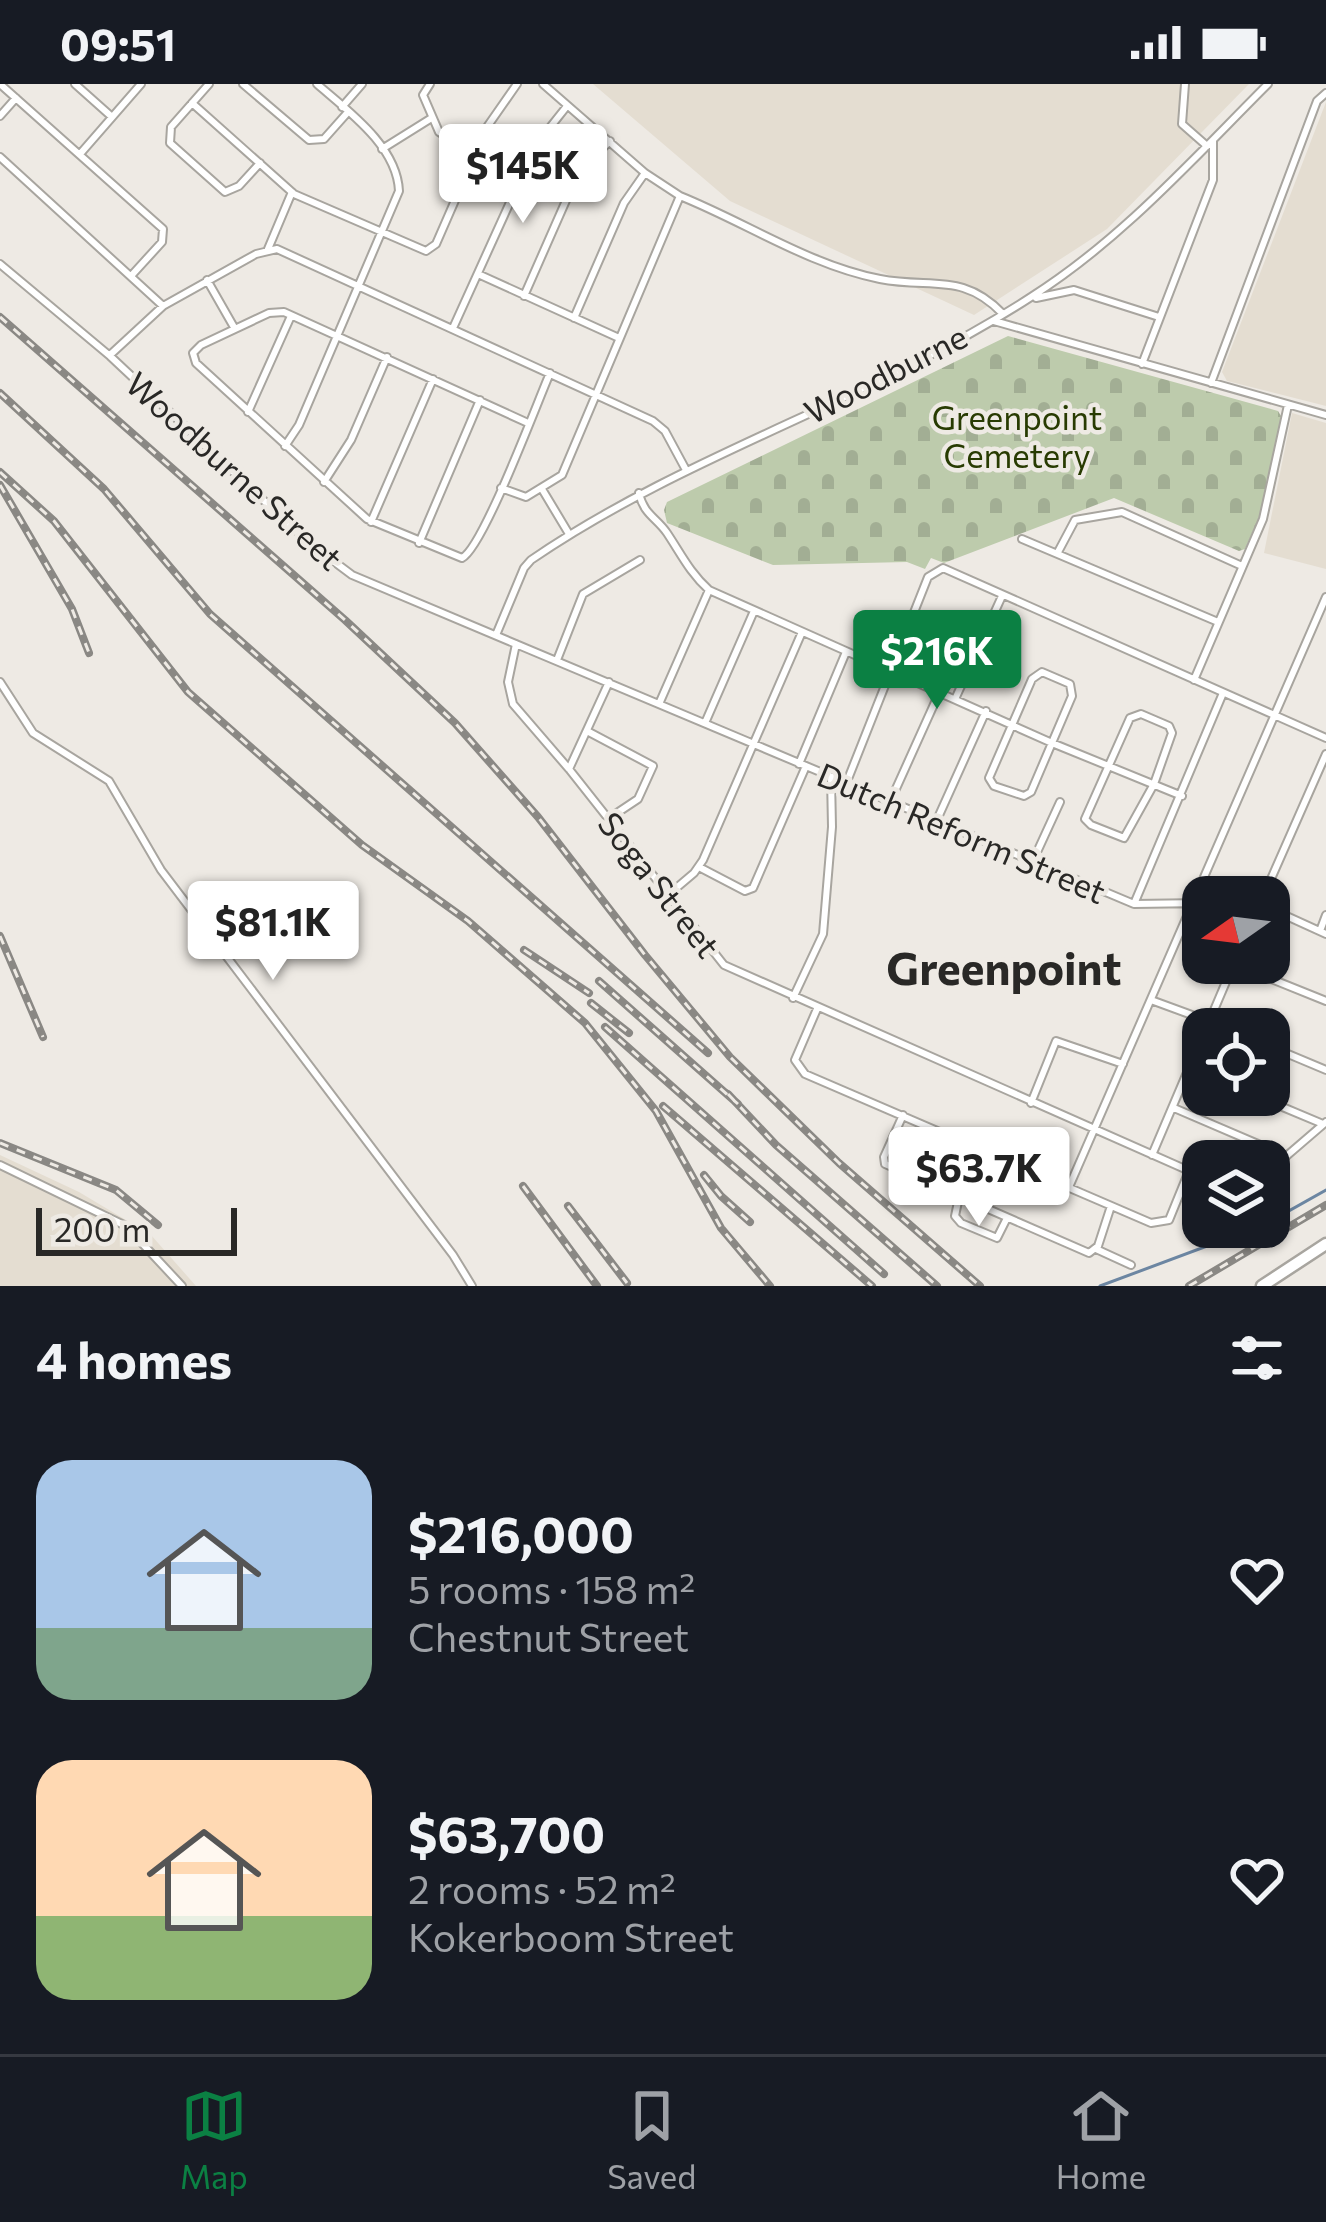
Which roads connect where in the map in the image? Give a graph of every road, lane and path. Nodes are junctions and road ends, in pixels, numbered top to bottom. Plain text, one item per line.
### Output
1 (0, 84) edge
2 (76, 84) edge
3 (141, 84) edge
4 (209, 84) edge
5 (243, 84) edge
6 (317, 84) edge
7 (362, 84) edge
8 (430, 84) edge
9 (517, 84) edge
10 (542, 84) edge
11 (1185, 84) edge
12 (1268, 84) edge
13 (1326, 93) edge
14 (16, 98) junction
15 (192, 103) junction
16 (568, 106) junction
17 (345, 109) junction
18 (0, 116) edge
19 (112, 117) junction
20 (431, 118) junction
21 (610, 141) junction
22 (1210, 142) junction
23 (382, 149) junction
24 (80, 154) junction
25 (474, 154) junction
26 (0, 157) edge
27 (260, 163) junction
28 (645, 173) junction
29 (292, 192) junction
30 (680, 196) junction
31 (382, 232) junction
32 (268, 249) junction
33 (0, 263) edge
34 (478, 274) junction
35 (131, 276) junction
36 (207, 280) junction
37 (361, 285) junction
38 (524, 296) junction
39 (1027, 300) junction
40 (163, 305) junction
41 (1003, 314) junction
42 (291, 315) junction
43 (1159, 316) junction
44 (574, 318) junction
45 (991, 320) junction
46 (453, 328) junction
47 (235, 329) junction
48 (339, 335) junction
49 (620, 338) junction
50 (110, 356) junction
51 (387, 357) junction
52 (1142, 364) junction
53 (550, 373) junction
54 (433, 379) junction
55 (1210, 383) junction
56 (598, 395) junction
57 (480, 400) junction
58 (1288, 405) junction
59 (248, 412) junction
60 (1326, 415) edge
61 (528, 423) junction
62 (285, 446) junction
63 (686, 470) junction
64 (324, 482) junction
65 (501, 488) junction
66 (542, 489) junction
67 (639, 492) junction
68 (371, 522) junction
69 (569, 534) junction
70 (1022, 539) dead end
71 (419, 542) junction
72 (1058, 552) junction
73 (640, 560) dead end
74 (1242, 566) junction
75 (709, 590) junction
76 (1002, 596) junction
77 (1326, 597) edge
78 (755, 610) junction
79 (913, 614) junction
80 (1218, 622) junction
81 (802, 632) junction
82 (496, 635) junction
83 (516, 644) junction
84 (981, 644) junction
85 (846, 652) junction
86 (556, 661) junction
87 (892, 671) junction
88 (1194, 680) junction
89 (0, 682) edge
90 (609, 682) junction
91 (940, 691) junction
92 (1223, 693) junction
93 (956, 697) junction
94 (659, 704) junction
95 (986, 711) junction
96 (1274, 715) junction
97 (705, 723) junction
98 (1012, 725) junction
99 (587, 731) junction
100 (1326, 738) edge
101 (1052, 743) junction
102 (752, 744) junction
103 (1326, 754) edge
104 (802, 765) junction
105 (1108, 766) junction
106 (568, 769) junction
107 (831, 777) junction
108 (846, 784) junction
109 (1154, 784) junction
110 (1182, 796) junction
111 (890, 802) junction
112 (1060, 802) dead end
113 (608, 819) junction
114 (936, 822) junction
115 (1032, 863) junction
116 (699, 867) junction
117 (1203, 876) edge
118 (1272, 876) edge
119 (668, 895) junction
120 (1134, 904) junction
121 (1182, 904) edge
122 (1326, 916) edge
123 (1290, 917) edge
124 (1182, 926) edge
125 (1323, 932) edge
126 (1285, 984) edge
127 (793, 998) junction
128 (1151, 1000) junction
129 (1326, 1001) edge
130 (817, 1009) junction
131 (1182, 1016) edge
132 (1290, 1055) edge
133 (1123, 1064) junction
134 (1326, 1070) edge
135 (1182, 1082) edge
136 (1030, 1102) junction
137 (1172, 1107) junction
138 (1290, 1109) edge
139 (903, 1115) junction
140 (1325, 1123) edge
141 (1094, 1131) junction
142 (1249, 1140) edge
143 (1290, 1153) edge
144 (1152, 1155) junction
145 (0, 1166) edge
146 (1182, 1168) edge
147 (1069, 1186) junction
148 (1182, 1186) edge
149 (959, 1197) junction
150 (1111, 1206) junction
151 (1007, 1218) junction
152 (1326, 1244) edge
153 (1096, 1249) junction
154 (1131, 1265) dead end
155 (182, 1286) edge
156 (472, 1286) edge
157 (1262, 1286) edge

1 - 14 street
2 - 19 street
3 - 19 street
4 - 15 street
5 - 17 street
6 - 17 street
7 - 17 street
8 - 20 street
9 - 25 street
10 - 16 street
11 - 22 street
12 - 22 street, Woodburne
13 - 55 street
14 - 18 street
14 - 24 street
15 - 27 street
15 - 27 street
16 - 21 street
16 - 34 street
17 - 23 street
19 - 24 street
20 - 23 street
20 - 25 street
21 - 28 street
21 - 38 street
22 - 39 street, Woodburne
22 - 43 street
23 - 31 street
24 - 35 street
25 - 31 street
26 - 35 street
27 - 29 street
28 - 30 street
28 - 44 street
29 - 31 street
29 - 32 street
30 - 41 street
30 - 49 street
31 - 37 street
32 - 36 street
32 - 37 street
33 - 50 street, Woodburne Street
34 - 38 street
34 - 46 street
35 - 40 street
36 - 40 street
36 - 47 street
37 - 46 street
37 - 48 street
38 - 44 street
39 - 41 street, Woodburne
39 - 43 street
40 - 50 street
41 - 45 street, Woodburne
42 - 47 street
42 - 48 street
42 - 59 street
43 - 52 street
44 - 49 street
45 - 52 street
45 - 63 street, Woodburne
46 - 53 street
47 - 59 street
48 - 51 street
48 - 62 street
49 - 56 street
50 - 82 street, Woodburne Street
51 - 54 street
51 - 64 street
52 - 55 street
53 - 56 street
53 - 61 street
54 - 57 street
54 - 68 street
55 - 58 street
56 - 63 street
56 - 66 street
57 - 61 street
57 - 71 street
58 - 60 street
58 - 74 street
59 - 62 street
61 - 65 street
62 - 64 street
63 - 67 street, Woodburne
64 - 68 street
65 - 66 street
65 - 71 street
66 - 69 street
67 - 69 street, Woodburne
67 - 75 street
68 - 71 street
69 - 82 street, Woodburne
70 - 72 street
72 - 74 street
72 - 80 street
73 - 86 street
74 - 80 street
75 - 78 street
75 - 94 street
76 - 79 street
76 - 84 street
76 - 88 street
77 - 96 street
78 - 81 street
78 - 97 street
79 - 84 street
79 - 87 street
80 - 88 street
81 - 85 street
81 - 102 street
82 - 83 street, Dutch Reform Street
83 - 86 street, Dutch Reform Street
83 - 106 street, Soga Street
84 - 93 street
85 - 87 street
85 - 104 street
86 - 90 street, Dutch Reform Street
87 - 91 street
87 - 108 street
88 - 92 street
89 - 156 street
90 - 94 street, Dutch Reform Street
90 - 99 street
91 - 93 street
91 - 111 street
92 - 96 street
92 - 110 street
93 - 95 street
94 - 97 street, Dutch Reform Street
95 - 98 street
95 - 114 street
96 - 100 street
96 - 117 street
97 - 102 street, Dutch Reform Street
98 - 101 street
98 - 101 street
98 - 101 street
99 - 106 street
99 - 113 street
101 - 105 street
102 - 104 street, Dutch Reform Street
102 - 116 street
103 - 118 street
104 - 107 street, Dutch Reform Street
104 - 116 street
105 - 109 street
105 - 109 street
105 - 109 street
106 - 113 street, Soga Street
107 - 108 street, Dutch Reform Street
107 - 127 street
108 - 111 street, Dutch Reform Street
109 - 110 street
110 - 120 street
111 - 114 street, Dutch Reform Street
112 - 115 street
113 - 119 street, Soga Street
114 - 115 street, Dutch Reform Street
115 - 120 street, Dutch Reform Street
116 - 119 street
119 - 127 street, Soga Street
120 - 121 street, Dutch Reform Street
122 - 125 street
123 - 125 street
124 - 128 street
126 - 129 street
127 - 130 street, Soga Street
128 - 131 street
128 - 133 street
130 - 136 street, Soga Street
130 - 139 street
132 - 134 street
133 - 136 street
133 - 141 street
135 - 137 street
136 - 141 street, Soga Street
137 - 142 street
137 - 144 street
138 - 140 street
139 - 147 street
139 - 149 street
140 - 143 street
141 - 144 street, Soga Street
141 - 147 street
144 - 146 street, Soga Street
145 - 155 street
147 - 150 street
148 - 150 street
149 - 151 street
149 - 151 street
150 - 153 street
151 - 153 street
152 - 157 highway
153 - 154 street

